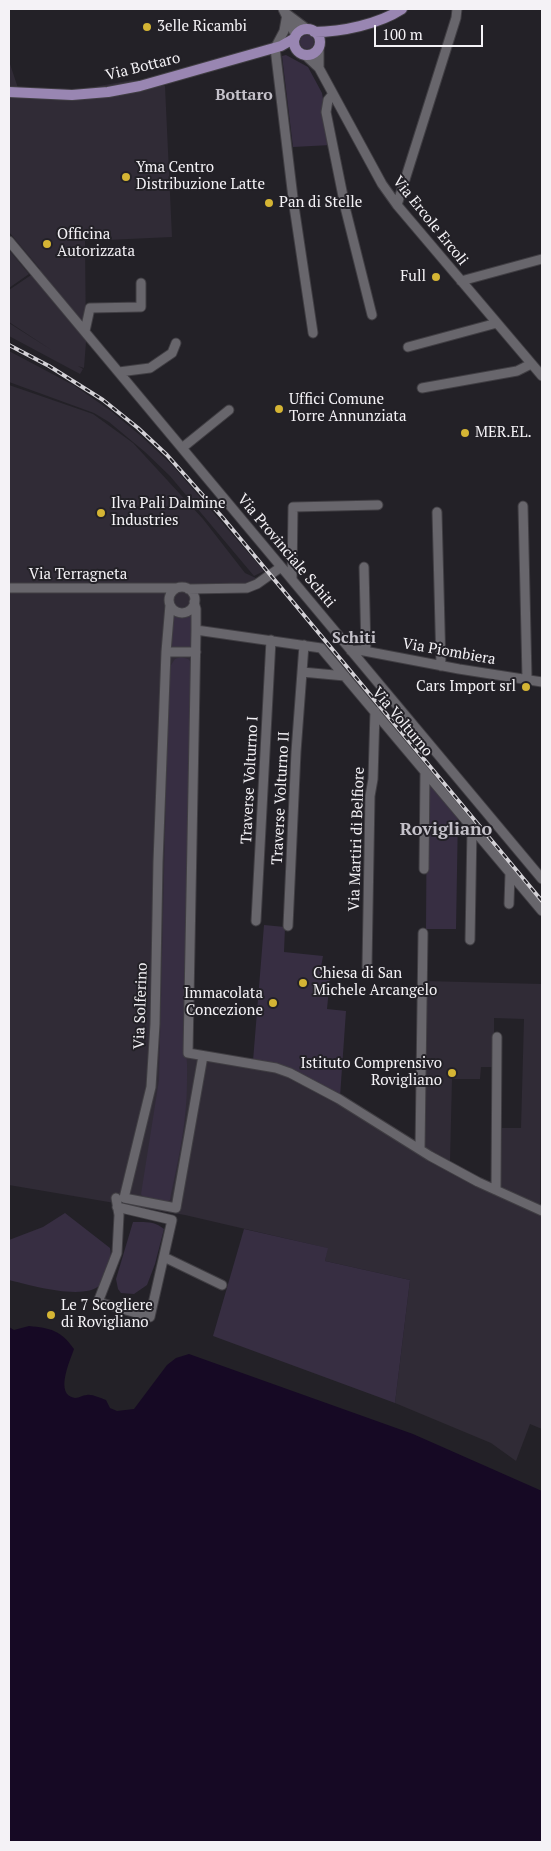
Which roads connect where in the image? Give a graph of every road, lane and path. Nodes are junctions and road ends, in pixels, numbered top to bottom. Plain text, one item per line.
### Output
1 (402, 9) edge
2 (457, 9) edge
3 (285, 11) edge
4 (311, 30) junction
5 (332, 32) junction
6 (295, 37) junction
7 (319, 45) junction
8 (278, 47) junction
9 (301, 53) junction
10 (319, 68) junction
11 (9, 92) edge
12 (332, 94) junction
13 (397, 205) junction
14 (9, 241) edge
15 (542, 258) edge
16 (461, 281) junction
17 (141, 283) dead end
18 (372, 315) dead end
19 (496, 323) junction
20 (85, 331) junction
21 (313, 333) dead end
22 (176, 343) dead end
23 (408, 347) dead end
24 (531, 364) junction
25 (119, 372) junction
26 (542, 376) edge
27 (422, 388) dead end
28 (230, 410) dead end
29 (182, 448) junction
30 (378, 505) dead end
31 (523, 506) dead end
32 (437, 512) dead end
33 (281, 567) junction
34 (364, 567) dead end
35 (292, 580) junction
36 (9, 588) edge
37 (147, 588) junction
38 (175, 588) junction
39 (188, 589) junction
40 (204, 590) junction
41 (194, 600) junction
42 (169, 601) junction
43 (196, 630) junction
44 (271, 640) junction
45 (304, 645) junction
46 (351, 651) junction
47 (366, 651) junction
48 (166, 652) junction
49 (196, 652) junction
50 (441, 666) junction
51 (302, 672) junction
52 (346, 676) junction
53 (528, 678) junction
54 (542, 682) edge
55 (374, 711) junction
56 (425, 772) junction
57 (472, 828) junction
58 (424, 869) dead end
59 (510, 872) junction
60 (542, 879) edge
61 (509, 904) dead end
62 (542, 911) edge
63 (256, 921) dead end
64 (288, 926) dead end
65 (423, 933) dead end
66 (470, 940) dead end
67 (367, 967) dead end
68 (497, 1037) dead end
69 (203, 1056) junction
70 (420, 1149) junction
71 (496, 1190) junction
72 (542, 1211) edge
73 (164, 1257) junction
74 (222, 1285) dead end

1 - 5 main road
2 - 13 street
3 - 4 street
3 - 6 street
3 - 8 street
4 - 5 main road
4 - 6 main road
4 - 7 main road
5 - 7 main road
6 - 8 main road, Via Bottaro
6 - 9 main road
7 - 9 main road
7 - 10 street, Via Ercole Ercoli
8 - 9 main road
8 - 11 main road, Via Bottaro
8 - 21 street
9 - 10 street, Via Ercole Ercoli
10 - 12 street, Via Ercole Ercoli
12 - 13 street, Via Ercole Ercoli
12 - 18 street
13 - 16 street, Via Ercole Ercoli
14 - 20 street, Via Provinciale Schiti
15 - 16 street
16 - 19 street, Via Ercole Ercoli
17 - 20 street
19 - 23 street
19 - 24 street, Via Ercole Ercoli
20 - 25 street, Via Provinciale Schiti
22 - 25 street
24 - 26 street, Via Ercole Ercoli
24 - 27 street
25 - 29 street, Via Provinciale Schiti
28 - 29 street
29 - 33 street, Via Provinciale Schiti
30 - 35 street
31 - 53 street
32 - 50 street
33 - 35 street, Via Provinciale Schiti
33 - 40 street
34 - 47 street
35 - 46 street, Via Provinciale Schiti
36 - 37 street, Via Terragneta
37 - 38 street, Via Terragneta
37 - 42 street
38 - 39 street
38 - 42 street
39 - 40 street
39 - 41 street
40 - 41 street
41 - 42 street
41 - 43 street
42 - 48 street, Via Solferino
43 - 44 street, Via Volturno
43 - 49 street
44 - 45 street, Via Volturno
44 - 63 street, Traverse Volturno I
45 - 51 street, Traverse Volturno II
45 - 52 street, Via Volturno
46 - 47 street, Via Piombiera
46 - 60 street, Via Provinciale Schiti
47 - 50 street, Via Piombiera
48 - 49 street
48 - 69 street, Via Solferino
49 - 69 street
50 - 53 street, Via Piombiera
51 - 52 street
51 - 64 street, Traverse Volturno II
52 - 55 street, Via Volturno
53 - 54 street, Via Piombiera
55 - 56 street, Via Volturno
55 - 67 street, Via Martiri di Belfiore
56 - 57 street, Via Volturno
56 - 58 street
57 - 59 street, Via Volturno
57 - 66 street
59 - 61 street
59 - 62 street, Via Volturno
65 - 70 street
68 - 71 street
69 - 70 street
70 - 71 street
71 - 72 street
73 - 73 street
73 - 74 street

